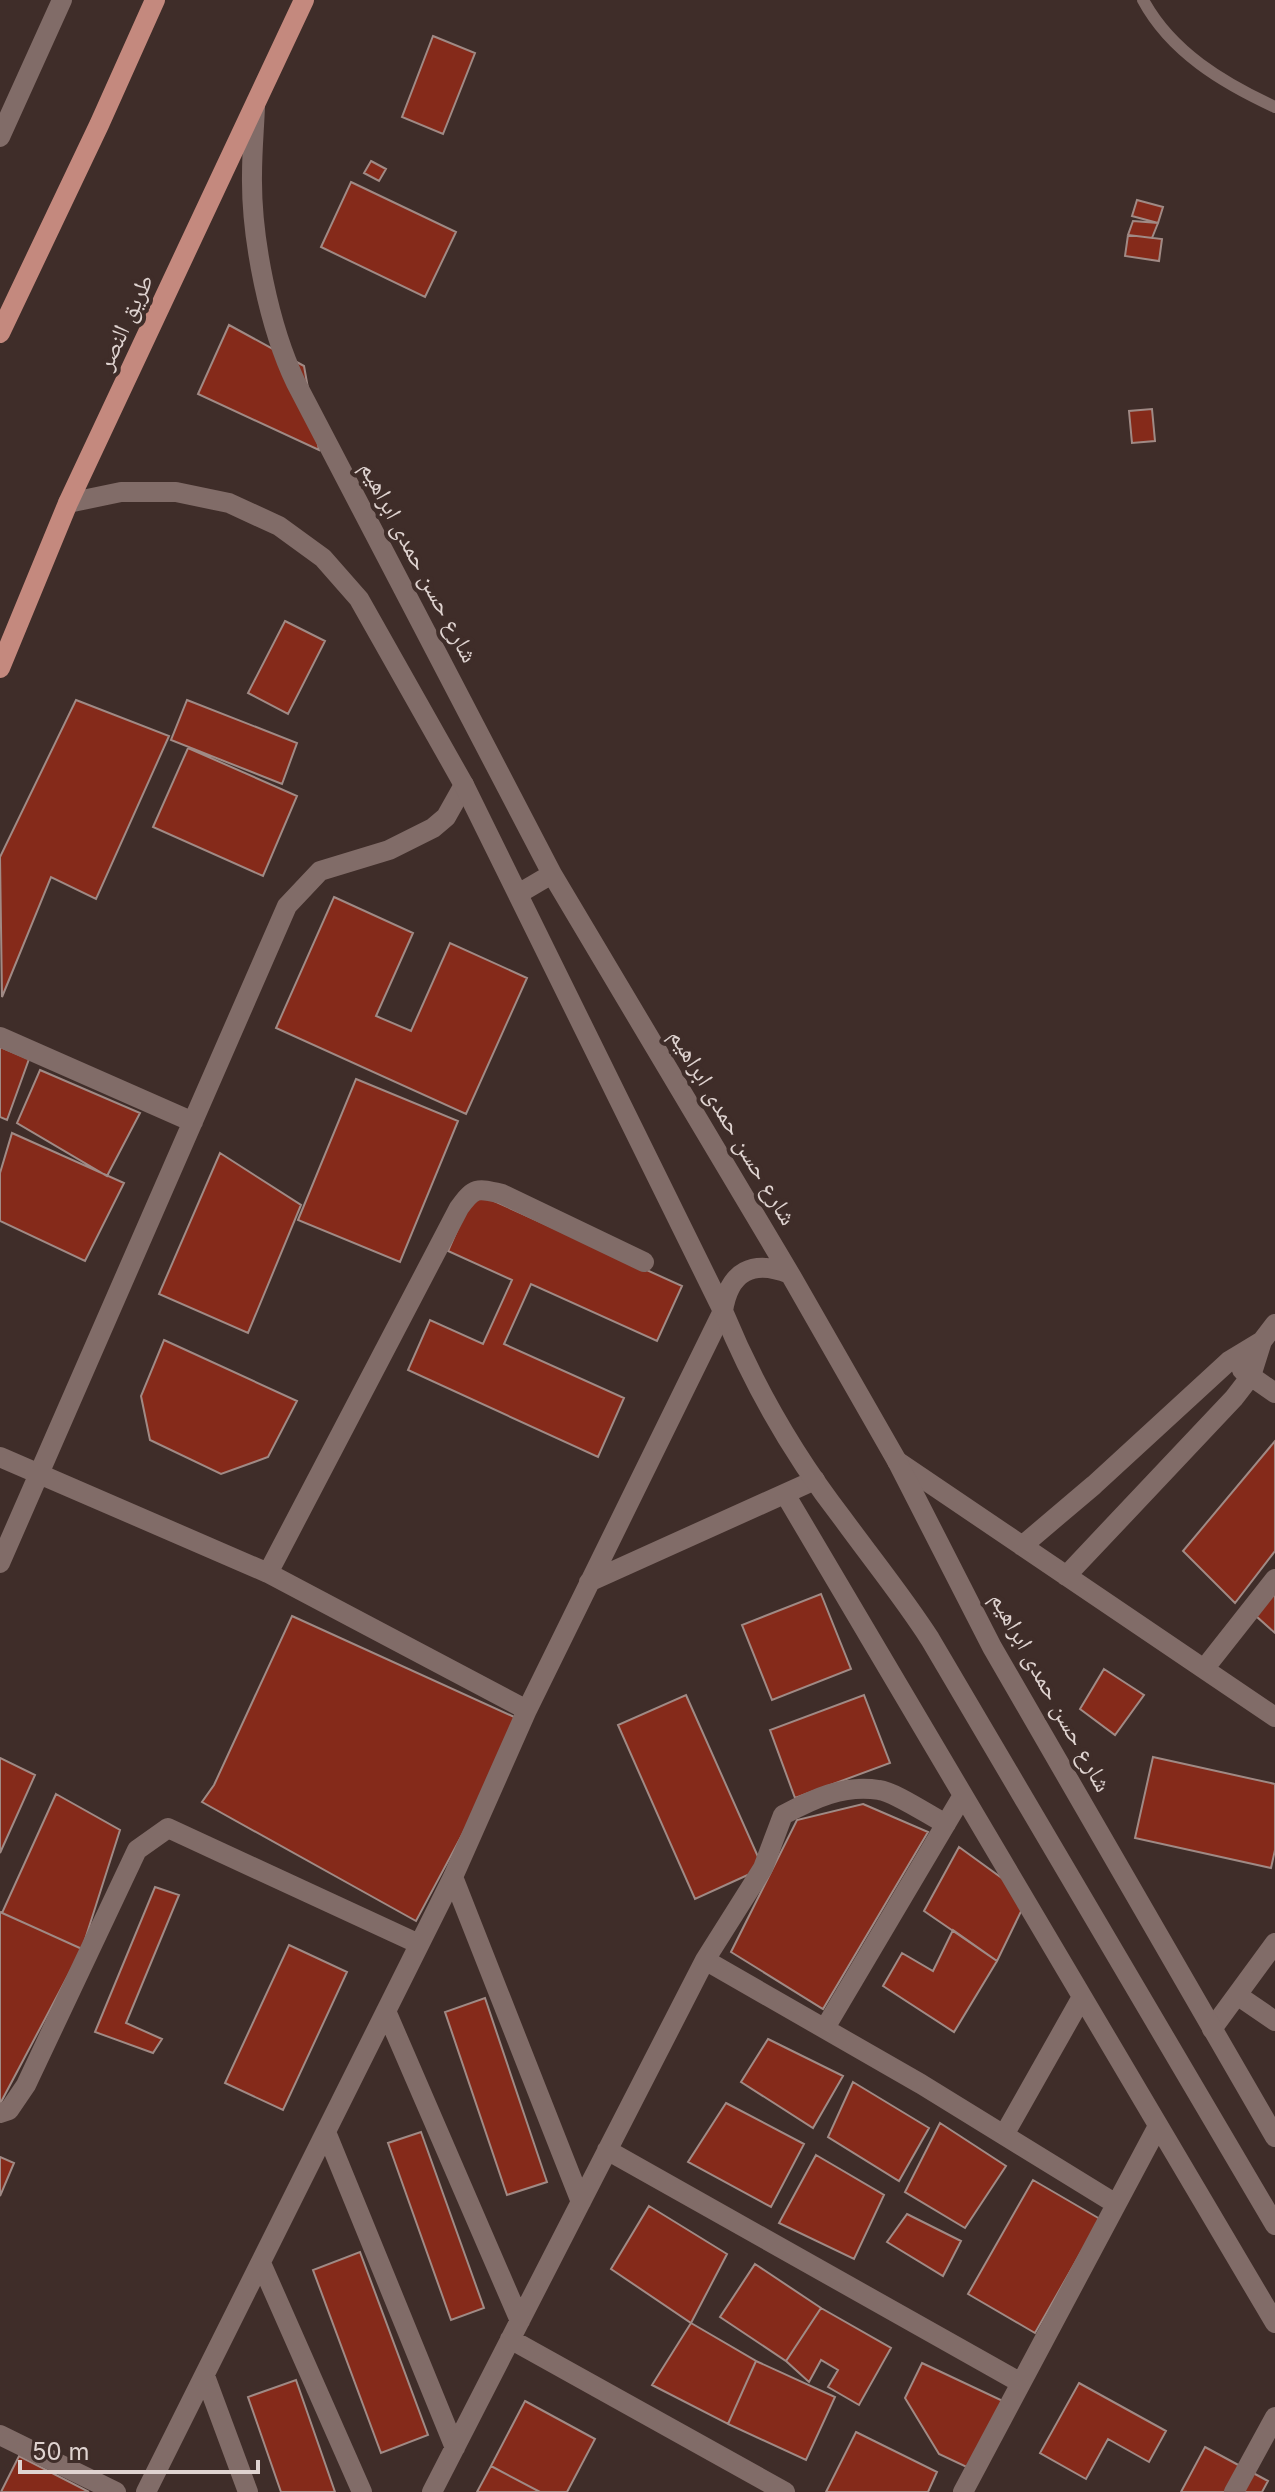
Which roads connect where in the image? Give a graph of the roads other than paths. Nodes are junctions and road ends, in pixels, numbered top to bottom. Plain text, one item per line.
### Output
1 (62, 0) edge
2 (155, 0) edge
3 (304, 0) edge
4 (1143, 0) edge
5 (255, 107) junction
6 (1275, 107) edge
7 (0, 137) edge
8 (0, 333) edge
9 (68, 503) junction
10 (0, 668) edge
11 (464, 785) junction
12 (552, 874) junction
13 (518, 894) junction
14 (0, 1037) edge
15 (193, 1122) junction
16 (644, 1262) dead end
17 (790, 1274) junction
18 (723, 1311) junction
19 (1275, 1324) edge
20 (1262, 1341) junction
21 (1229, 1361) junction
22 (1251, 1376) junction
23 (1275, 1393) edge
24 (0, 1457) edge
25 (897, 1461) junction
26 (40, 1474) junction
27 (815, 1480) junction
28 (785, 1494) junction
29 (1022, 1546) junction
30 (0, 1563) edge
31 (268, 1573) junction
32 (1066, 1576) junction
33 (1275, 1579) edge
34 (589, 1582) junction
35 (1204, 1669) junction
36 (527, 1710) junction
37 (1275, 1717) edge
38 (963, 1795) junction
39 (946, 1824) junction
40 (453, 1877) junction
41 (1275, 1943) edge
42 (419, 1944) junction
43 (705, 1960) junction
44 (1237, 1995) junction
45 (1082, 1997) junction
46 (386, 2011) junction
47 (1275, 2021) edge
48 (825, 2028) junction
49 (1212, 2029) junction
50 (0, 2113) edge
51 (1158, 2126) junction
52 (326, 2132) junction
53 (1004, 2135) junction
54 (1275, 2137) edge
55 (607, 2150) junction
56 (581, 2202) junction
57 (1116, 2204) junction
58 (1275, 2225) edge
59 (261, 2263) junction
60 (1275, 2323) edge
61 (515, 2330) junction
62 (205, 2376) junction
63 (1021, 2383) junction
64 (1275, 2417) edge
65 (0, 2435) edge
66 (455, 2448) junction
67 (116, 2492) edge
68 (146, 2492) edge
69 (248, 2492) edge
70 (362, 2492) edge
71 (432, 2492) edge
72 (785, 2492) edge
73 (963, 2492) edge
74 (1234, 2492) edge

1 - 7 street
2 - 8 main road
3 - 5 main road, طريق النصر
4 - 6 lane
5 - 9 main road, طريق النصر
5 - 12 street, شارع حسن حمدى ابراهيم
9 - 10 main road, طريق النصر
9 - 11 street
11 - 13 street
11 - 15 street
12 - 13 street
12 - 17 street, شارع حسن حمدى ابراهيم
13 - 18 street
14 - 15 street
15 - 26 street
16 - 31 street
17 - 18 street
17 - 25 street, شارع حسن حمدى ابراهيم
18 - 27 street
18 - 34 street
19 - 20 street
20 - 21 street
20 - 22 street
21 - 22 street
21 - 29 street
22 - 23 street
22 - 32 street
24 - 26 street
25 - 29 street
25 - 49 street, شارع حسن حمدى ابراهيم
26 - 30 street
26 - 31 street
27 - 28 street
27 - 58 street
28 - 34 street
28 - 38 street
29 - 32 street
31 - 36 street
32 - 35 street
33 - 35 street
34 - 36 street
35 - 37 street
36 - 40 street
38 - 39 street
38 - 45 street
39 - 43 street
39 - 48 street
40 - 42 street
40 - 56 street
41 - 44 street
42 - 46 street
42 - 50 street
43 - 48 street
43 - 55 street
44 - 47 street
44 - 49 street
45 - 51 street
45 - 53 street
46 - 52 street
46 - 61 street
48 - 53 street
49 - 54 street, شارع حسن حمدى ابراهيم
51 - 57 street
51 - 60 street
52 - 59 street
52 - 66 street
53 - 57 street
55 - 56 street
55 - 63 street
56 - 61 street
57 - 63 street
59 - 62 street
59 - 70 street
61 - 66 street
61 - 72 street
62 - 68 street
62 - 69 street
63 - 73 street
64 - 74 street
65 - 67 street
66 - 71 street

